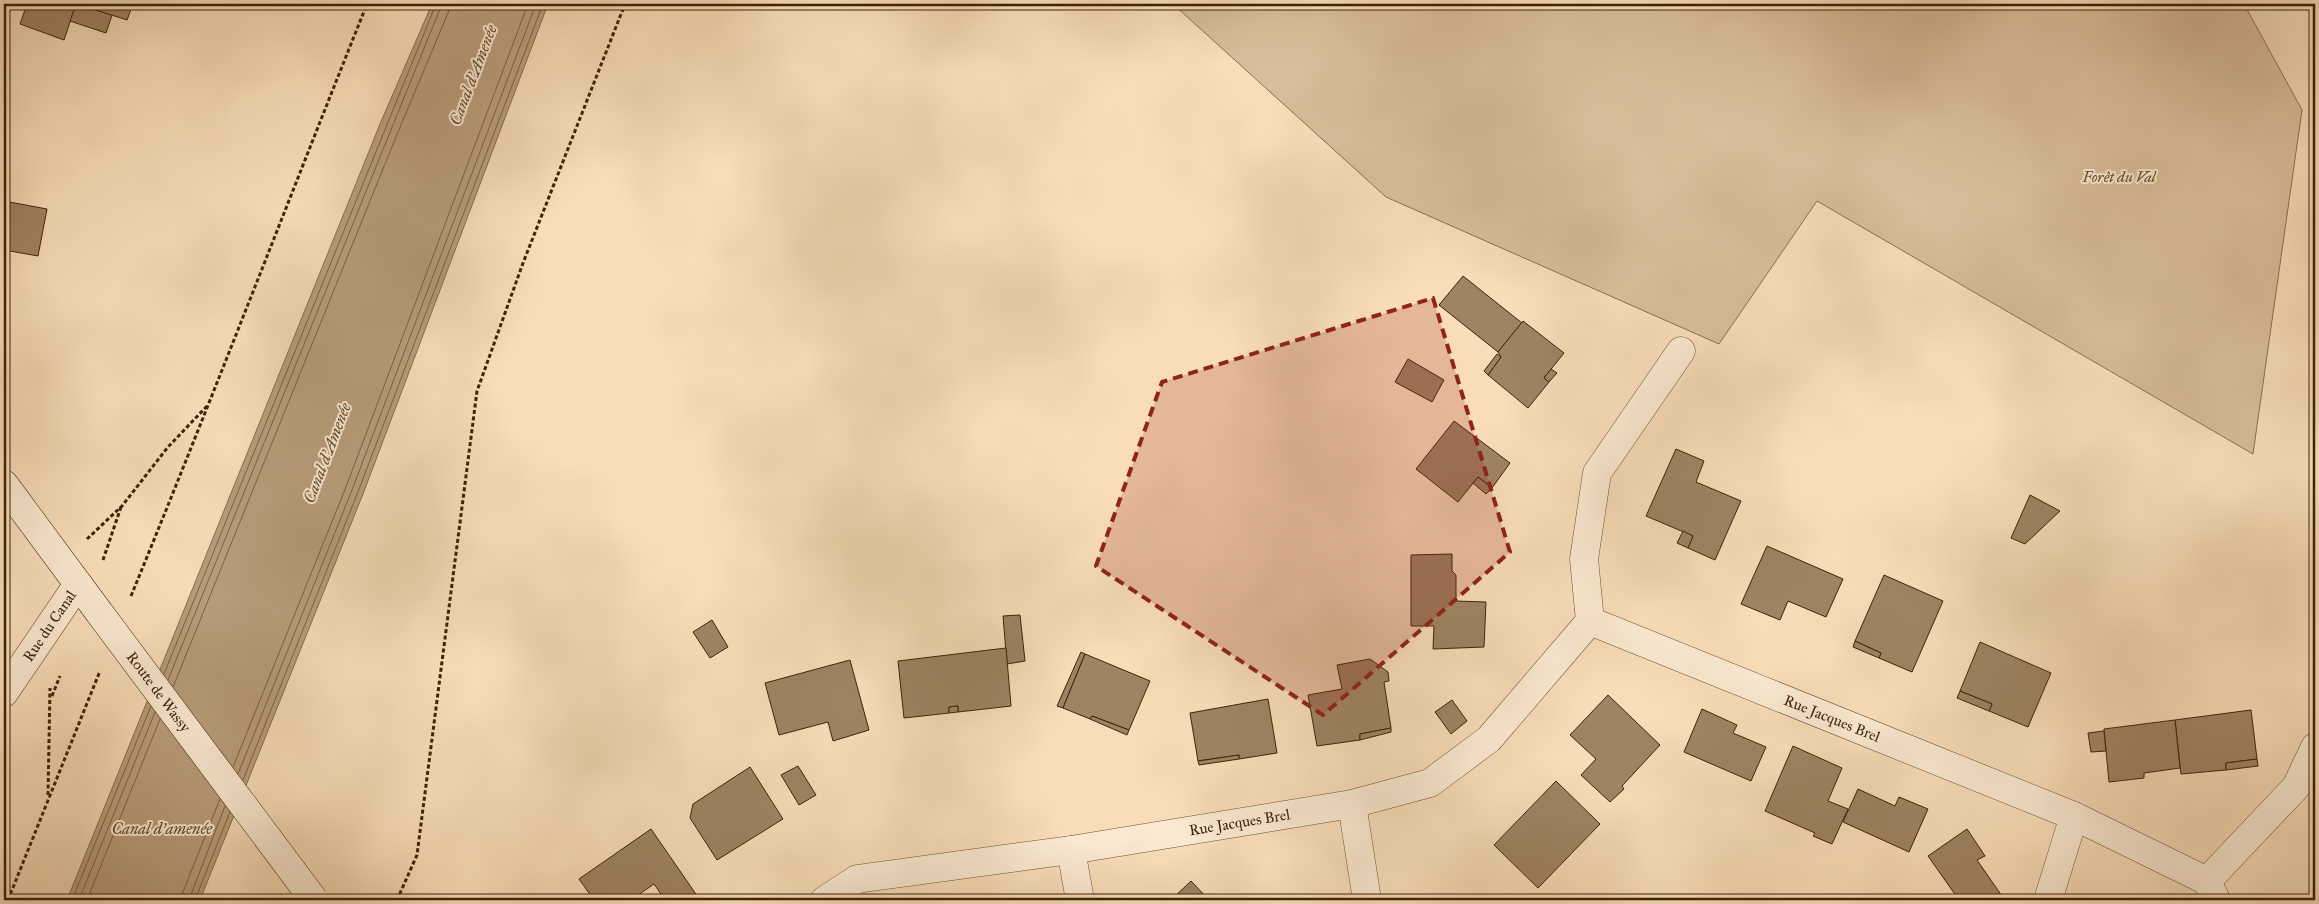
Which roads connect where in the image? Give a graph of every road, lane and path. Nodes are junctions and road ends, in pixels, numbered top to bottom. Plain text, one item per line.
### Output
1 (368, 4) edge
2 (625, 4) edge
3 (1681, 351) dead end
4 (210, 404) junction
5 (4, 484) edge
6 (122, 506) dead end
7 (78, 584) junction
8 (127, 605) dead end
9 (1590, 621) junction
10 (101, 669) dead end
11 (4, 693) edge
12 (51, 699) dead end
13 (2315, 747) edge
14 (48, 798) junction
15 (1352, 804) junction
16 (2074, 816) junction
17 (1071, 850) junction
18 (2212, 891) edge
19 (8, 900) edge
20 (314, 900) edge
21 (397, 900) edge
22 (825, 900) edge
23 (1080, 900) edge
24 (1367, 900) edge
25 (2048, 900) edge

1 - 4 path
2 - 21 path
3 - 9 street
4 - 6 path
4 - 8 path
5 - 7 street, Route de Wassy
7 - 11 street, Rue du Canal
7 - 20 street, Route de Wassy, bridge
9 - 15 street, Rue Jacques Brel
9 - 16 street, Rue Jacques Brel
10 - 14 path
12 - 14 path
13 - 18 street
14 - 19 path
15 - 17 street, Rue Jacques Brel
15 - 24 street
16 - 18 street, Rue Jacques Brel
16 - 25 street
17 - 22 street, Rue Jacques Brel
17 - 23 street

